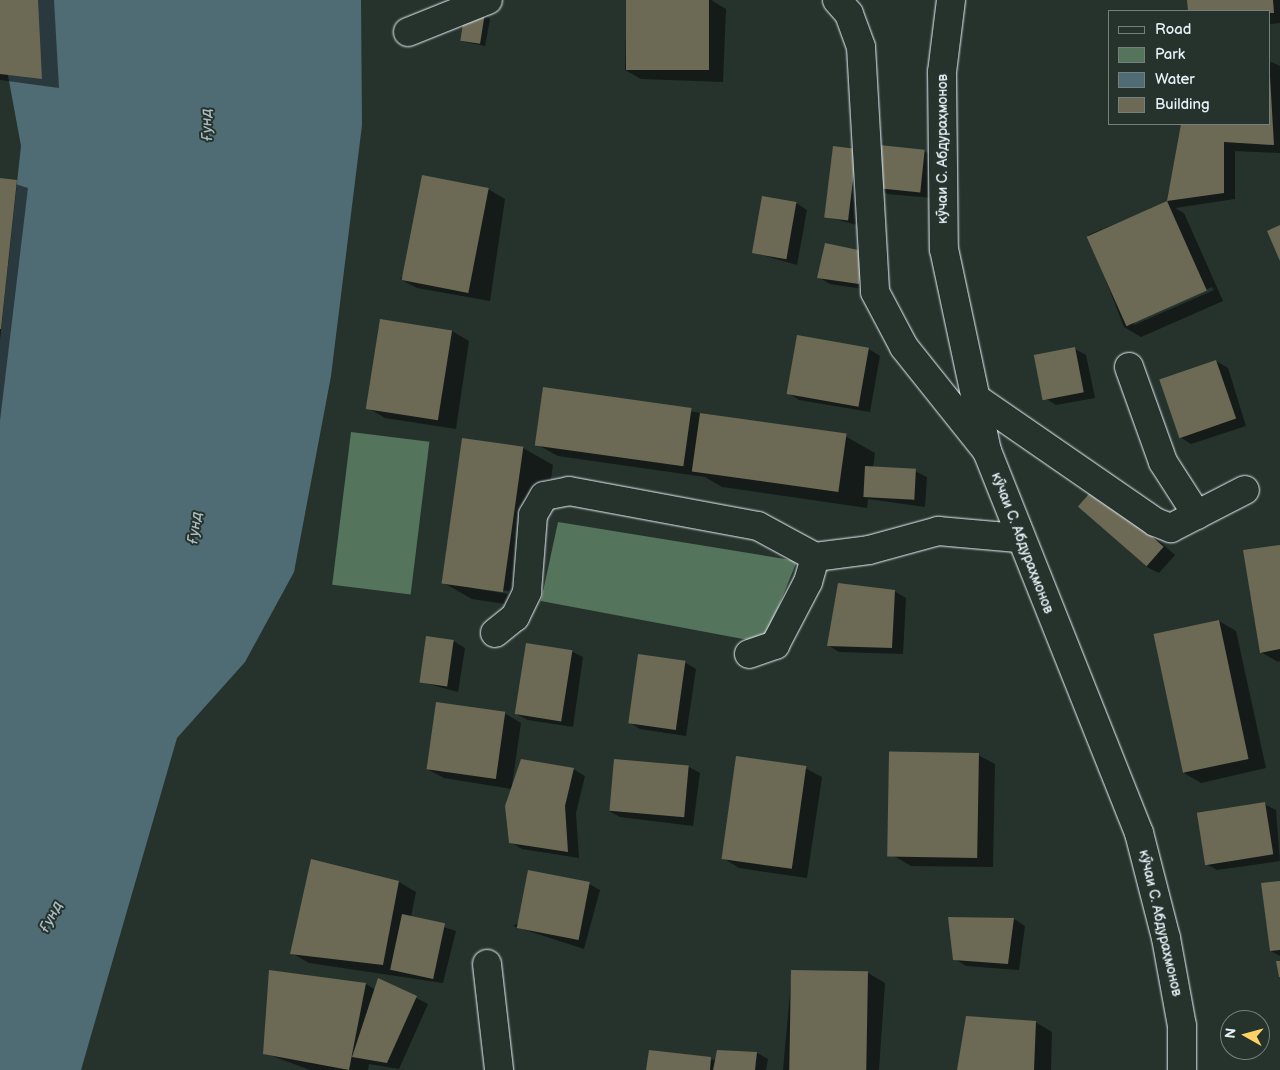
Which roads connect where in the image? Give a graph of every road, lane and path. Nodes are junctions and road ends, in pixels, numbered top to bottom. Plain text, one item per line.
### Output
1 (488, 0) edge
2 (836, 0) edge
3 (950, 0) edge
4 (408, 32) dead end
5 (1129, 367) dead end
6 (977, 399) junction
7 (987, 450) junction
8 (1245, 490) dead end
9 (1197, 515) junction
10 (1018, 538) junction
11 (814, 557) junction
12 (495, 633) dead end
13 (749, 654) dead end
14 (488, 964) dead end
15 (499, 1070) edge
16 (1182, 1070) edge

1 - 4 street
2 - 7 street
3 - 6 street, кӯчаи С. Абдураҳмонов
5 - 9 street
6 - 7 street, кӯчаи С. Абдураҳмонов
6 - 9 street
7 - 10 street, кӯчаи С. Абдураҳмонов
8 - 9 street
10 - 11 street
10 - 16 street, кӯчаи С. Абдураҳмонов
11 - 12 street
11 - 13 street
14 - 15 street

